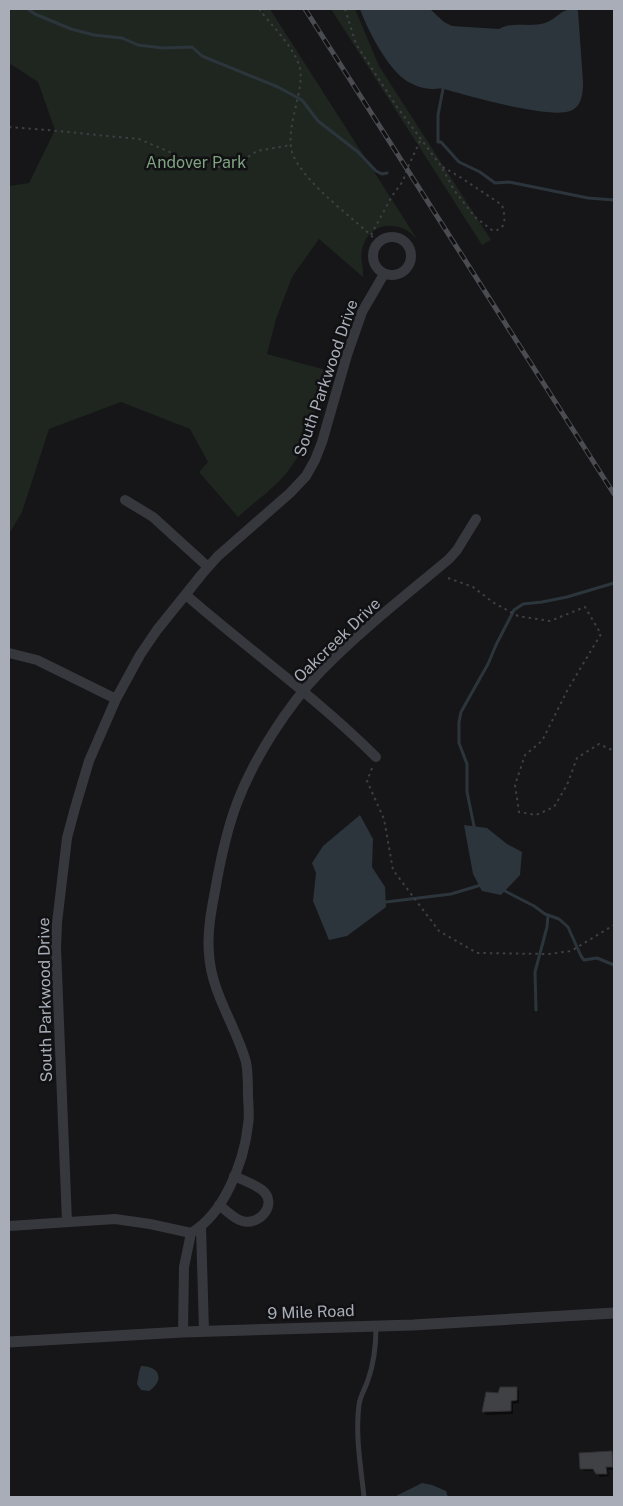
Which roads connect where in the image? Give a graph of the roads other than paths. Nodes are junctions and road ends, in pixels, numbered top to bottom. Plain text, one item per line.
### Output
1 (384, 274) junction
2 (125, 500) dead end
3 (476, 519) dead end
4 (208, 567) junction
5 (186, 595) junction
6 (9, 653) edge
7 (303, 692) junction
8 (116, 699) junction
9 (376, 757) road end
10 (234, 1176) junction
11 (219, 1205) junction
12 (67, 1222) junction
13 (9, 1226) edge
14 (201, 1227) junction
15 (191, 1233) junction
16 (614, 1313) edge
17 (376, 1326) junction
18 (204, 1331) junction
19 (183, 1332) junction
20 (9, 1342) edge
21 (364, 1497) edge

1 - 1 street
1 - 4 street, South Parkwood Drive
2 - 4 street
3 - 7 street, Oakcreek Drive
4 - 5 street, South Parkwood Drive
5 - 7 street
5 - 8 street, South Parkwood Drive
6 - 8 street
7 - 9 street
7 - 10 street, Oakcreek Drive
8 - 12 street, South Parkwood Drive
10 - 11 street, Oakcreek Drive
10 - 11 street
11 - 14 street, Oakcreek Drive
12 - 13 street
12 - 15 street
14 - 15 street, Oakcreek Drive
14 - 18 street
15 - 19 street
16 - 17 street, 9 Mile Road
17 - 18 street, 9 Mile Road
17 - 21 lane
18 - 19 street, 9 Mile Road
19 - 20 street, 9 Mile Road

